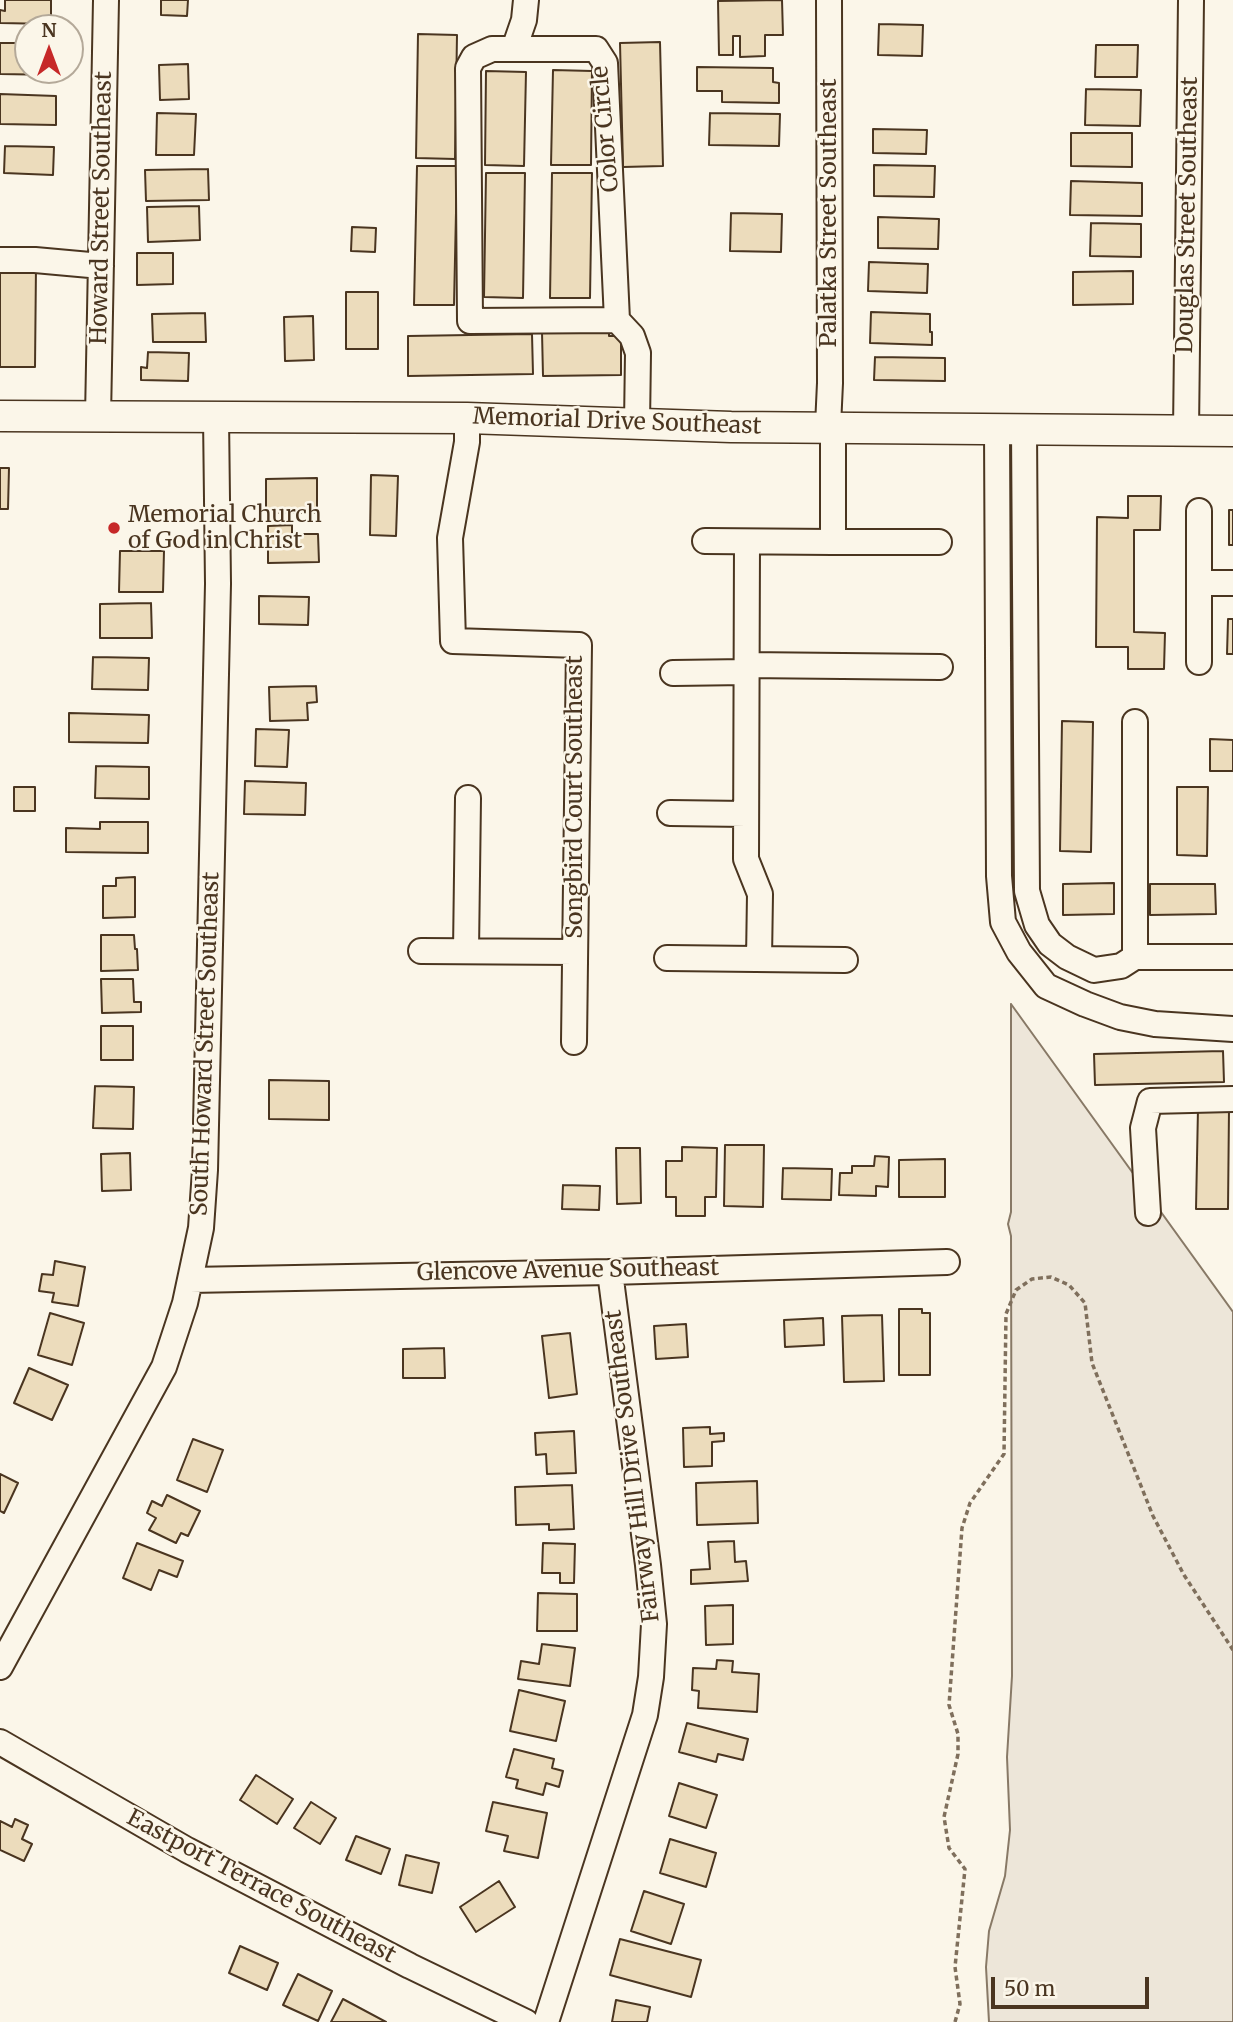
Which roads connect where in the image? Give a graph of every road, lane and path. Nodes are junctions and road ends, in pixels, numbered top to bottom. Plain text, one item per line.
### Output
1 (106, 0) edge
2 (526, 0) edge
3 (829, 0) edge
4 (1191, 0) edge
5 (514, 49) junction
6 (0, 260) edge
7 (101, 266) junction
8 (617, 320) junction
9 (0, 416) edge
10 (216, 416) junction
11 (98, 417) junction
12 (467, 418) junction
13 (637, 424) junction
14 (830, 426) junction
15 (1010, 428) junction
16 (1186, 431) junction
17 (1233, 431) edge
18 (1199, 511) dead end
19 (705, 541) dead end
20 (747, 542) junction
21 (833, 542) junction
22 (939, 542) dead end
23 (1199, 583) junction
24 (1233, 583) edge
25 (1199, 662) dead end
26 (940, 667) dead end
27 (746, 669) junction
28 (673, 673) dead end
29 (1135, 722) dead end
30 (468, 798) dead end
31 (670, 813) dead end
32 (746, 814) junction
33 (421, 951) dead end
34 (466, 951) junction
35 (575, 952) junction
36 (1135, 957) junction
37 (1233, 957) edge
38 (667, 958) dead end
39 (759, 960) junction
40 (845, 960) dead end
41 (1094, 970) junction
42 (1085, 1004) junction
43 (1233, 1029) edge
44 (574, 1042) dead end
45 (1233, 1099) edge
46 (1148, 1213) dead end
47 (947, 1262) dead end
48 (610, 1272) junction
49 (190, 1280) junction
50 (1233, 1650) edge
51 (0, 1667) edge
52 (0, 1742) edge
53 (526, 2022) edge
54 (546, 2022) edge
55 (955, 2022) edge

1 - 7 street, Howard Street Southeast
2 - 5 street
3 - 14 street, Palatka Street Southeast
4 - 16 street, Douglas Street Southeast
5 - 8 street, Color Circle
5 - 8 street, Color Circle
6 - 7 street
7 - 11 street, Howard Street Southeast
8 - 13 street
9 - 11 main road, Memorial Drive Southeast
10 - 11 main road, Memorial Drive Southeast
10 - 12 main road, Memorial Drive Southeast
10 - 49 street, South Howard Street Southeast
12 - 13 main road, Memorial Drive Southeast
12 - 35 street, Songbird Court Southeast
13 - 14 main road, Memorial Drive Southeast
14 - 15 main road, Memorial Drive Southeast
14 - 21 street, Palatka Street Southeast
15 - 16 main road, Memorial Drive Southeast
15 - 41 street
15 - 42 street
16 - 17 main road, Memorial Drive Southeast
18 - 23 street
19 - 20 street
20 - 21 street
20 - 27 street
21 - 22 street
23 - 24 street
23 - 25 street
26 - 27 street
27 - 28 street
27 - 32 street
29 - 36 street
30 - 34 street
31 - 32 street
32 - 39 street
33 - 34 street
34 - 35 street
35 - 44 street, Songbird Court Southeast
36 - 37 street
36 - 41 street
38 - 39 street
39 - 40 street
41 - 42 street
42 - 43 street
45 - 46 street
47 - 48 street, Glencove Avenue Southeast
48 - 49 street, Glencove Avenue Southeast
48 - 54 street, Fairway Hill Drive Southeast
49 - 51 street, South Howard Street Southeast
50 - 55 path
52 - 53 street, Eastport Terrace Southeast

